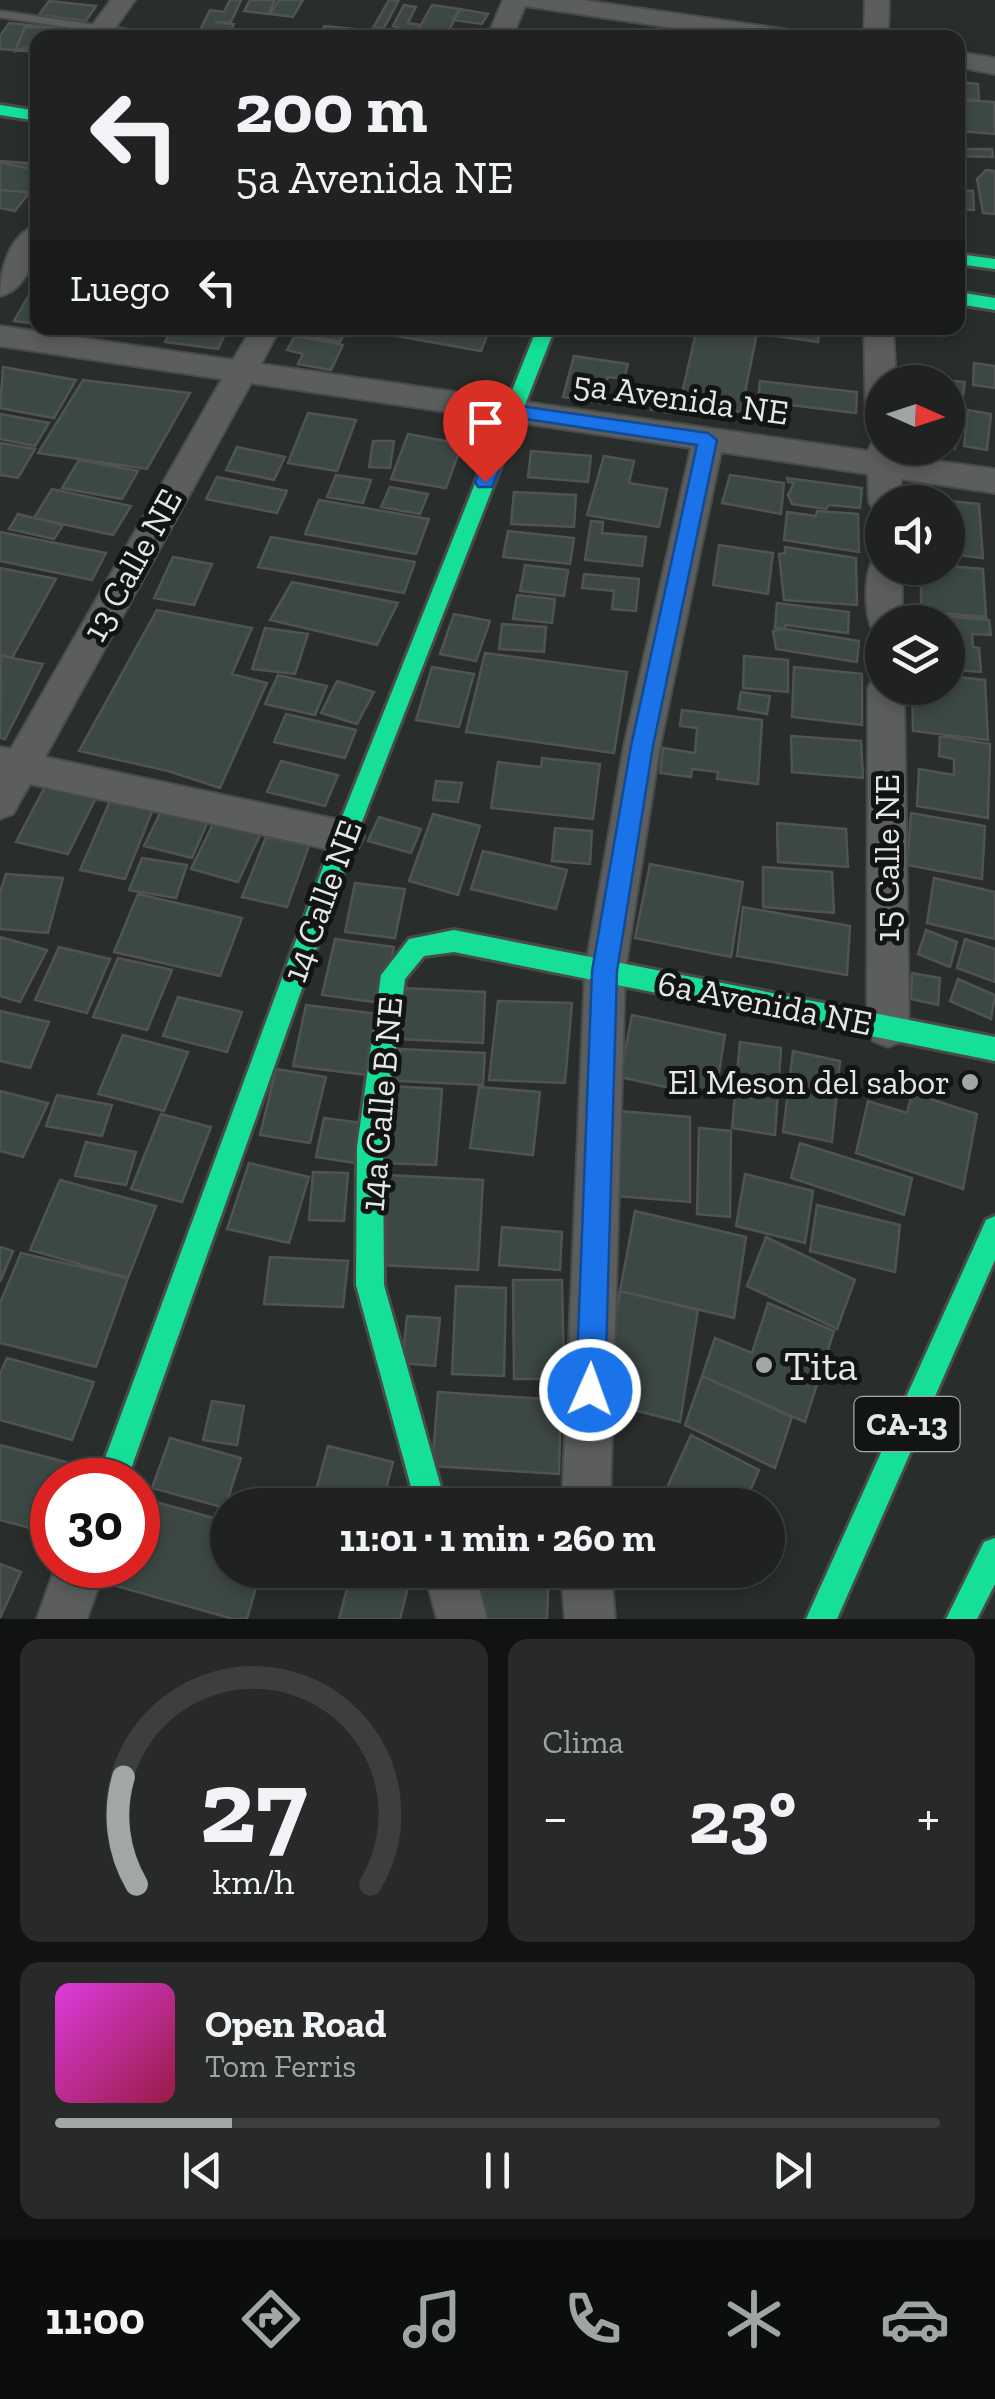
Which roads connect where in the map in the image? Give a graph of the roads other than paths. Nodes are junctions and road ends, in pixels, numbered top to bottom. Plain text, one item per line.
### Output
1 (123, 0) edge
2 (515, 0) edge
3 (531, 0) edge
4 (877, 0) edge
5 (0, 14) edge
6 (669, 19) edge
7 (83, 30) edge
8 (101, 30) edge
9 (502, 30) edge
10 (743, 30) edge
11 (876, 30) edge
12 (965, 61) edge
13 (995, 66) edge
14 (0, 110) edge
15 (30, 115) edge
16 (30, 245) edge
17 (965, 260) edge
18 (995, 264) edge
19 (0, 287) edge
20 (965, 299) edge
21 (995, 304) edge
22 (262, 335) edge
23 (543, 335) edge
24 (878, 335) edge
25 (0, 336) edge
26 (880, 365) edge
27 (241, 371) junction
28 (513, 411) junction
29 (708, 440) junction
30 (865, 454) edge
31 (922, 465) edge
32 (995, 482) edge
33 (886, 705) edge
34 (10, 764) edge
35 (0, 803) edge
36 (345, 836) junction
37 (418, 943) joint
38 (604, 971) junction
39 (888, 1028) junction
40 (995, 1049) edge
41 (995, 1229) edge
42 (120, 1458) edge
43 (426, 1488) edge
44 (587, 1488) edge
45 (995, 1553) edge
46 (73, 1588) edge
47 (454, 1588) edge
48 (587, 1588) edge
49 (62, 1619) edge
50 (462, 1619) edge
51 (590, 1619) edge
52 (821, 1619) edge
53 (961, 1619) edge

1 - 8 street
2 - 9 street
3 - 6 street
4 - 11 street
5 - 7 lane
6 - 10 street
12 - 13 street
14 - 15 main road
16 - 19 street
17 - 18 main road
20 - 21 main road
22 - 27 street, 13 Calle NE
23 - 28 main road, 14 Calle NE
24 - 26 street
25 - 27 street, 5a Avenida NE
27 - 28 street, 5a Avenida NE
27 - 34 street, 13 Calle NE
28 - 29 street, 5a Avenida NE
28 - 36 main road, 14 Calle NE
29 - 30 street, 5a Avenida NE
29 - 38 street
31 - 32 street, 5a Avenida NE
33 - 39 street, 15 Calle NE
34 - 35 street, 13 Calle NE
34 - 36 street
36 - 42 main road, 14 Calle NE
37 - 38 main road, 6a Avenida NE
37 - 43 main road, 14a Calle B NE
38 - 39 main road, 6a Avenida NE
38 - 44 street
39 - 40 main road, 6a Avenida NE
41 - 52 main road, CA-13
45 - 53 main road
46 - 49 street
47 - 50 street
48 - 51 street

